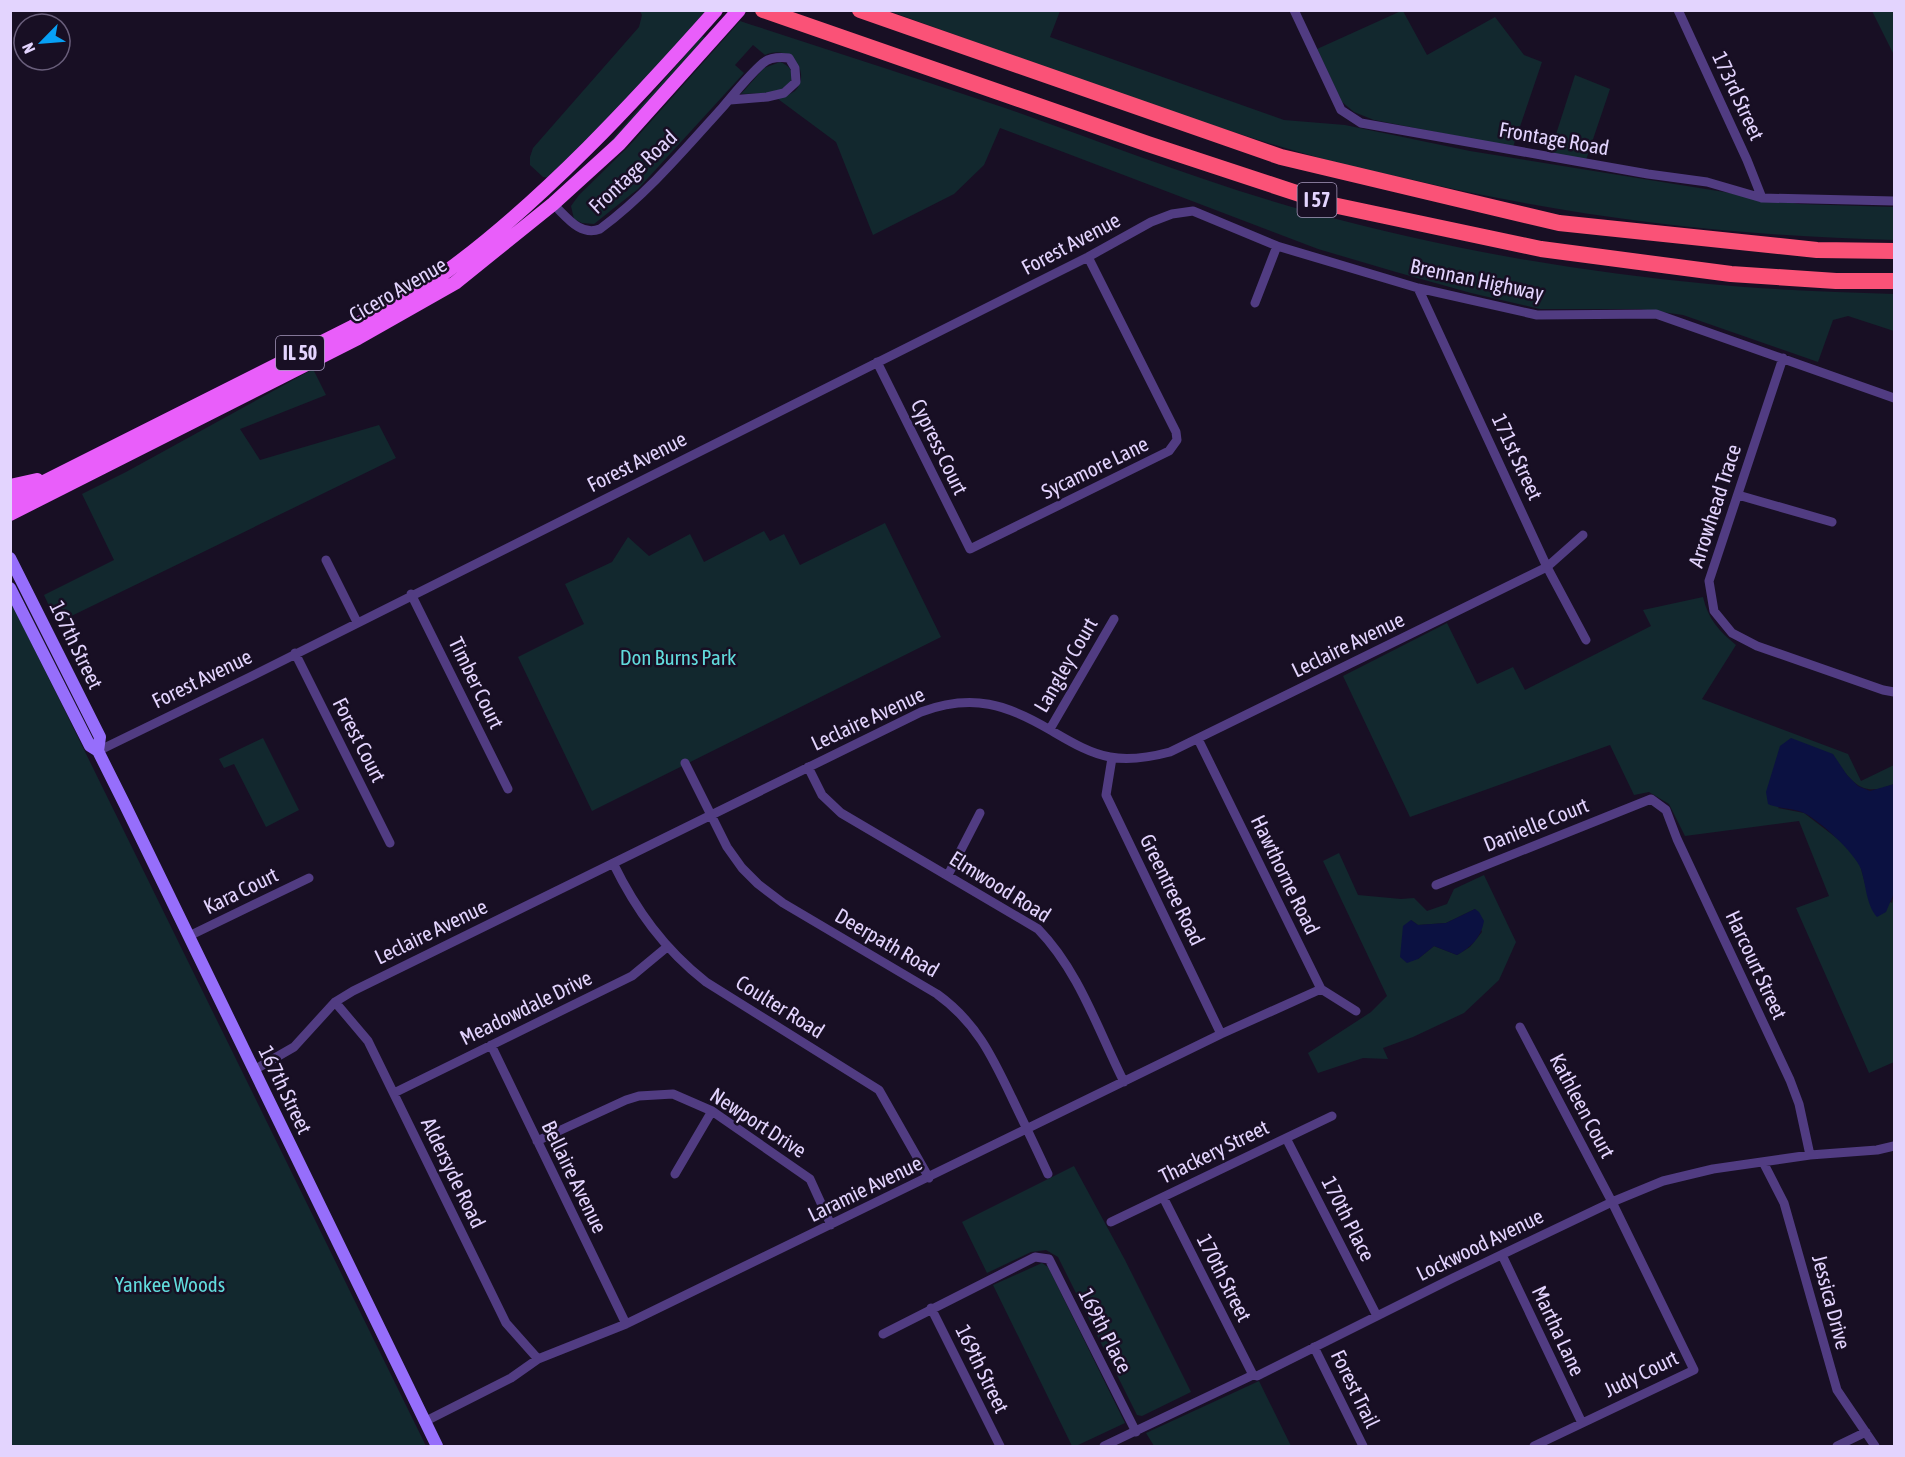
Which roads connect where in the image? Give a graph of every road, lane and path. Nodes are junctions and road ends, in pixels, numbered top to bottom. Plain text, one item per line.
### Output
1 (739, 10) edge
2 (764, 10) edge
3 (860, 10) edge
4 (1294, 10) edge
5 (1678, 10) edge
6 (713, 14) edge
7 (730, 100) junction
8 (541, 192) junction
9 (1762, 198) junction
10 (1894, 201) edge
11 (553, 204) junction
12 (1193, 211) joint
13 (1277, 246) junction
14 (1894, 251) edge
15 (1088, 257) junction
16 (1894, 281) edge
17 (1418, 288) junction
18 (1255, 303) dead end
19 (1783, 358) junction
20 (877, 362) junction
21 (1894, 398) edge
22 (62, 474) junction
23 (10, 486) edge
24 (1738, 495) junction
25 (10, 499) edge
26 (10, 514) edge
27 (1832, 522) dead end
28 (1583, 536) dead end
29 (970, 549) joint
30 (10, 558) edge
31 (326, 560) dead end
32 (1547, 567) junction
33 (10, 588) edge
34 (411, 594) junction
35 (1114, 619) dead end
36 (357, 622) junction
37 (1586, 640) dead end
38 (295, 654) junction
39 (1894, 692) edge
40 (1050, 729) junction
41 (1198, 739) junction
42 (98, 751) junction
43 (1112, 758) junction
44 (686, 763) dead end
45 (808, 767) junction
46 (508, 789) dead end
47 (1651, 799) joint
48 (980, 813) dead end
49 (710, 815) junction
50 (390, 843) dead end
51 (613, 862) junction
52 (948, 875) junction
53 (309, 878) dead end
54 (1436, 885) dead end
55 (189, 936) junction
56 (667, 947) junction
57 (1322, 989) junction
58 (335, 1002) junction
59 (1356, 1011) dead end
60 (1521, 1027) dead end
61 (1221, 1034) junction
62 (491, 1045) junction
63 (254, 1071) junction
64 (1124, 1082) junction
65 (394, 1093) junction
66 (712, 1111) junction
67 (1332, 1116) dead end
68 (1027, 1129) junction
69 (1286, 1138) junction
70 (537, 1141) junction
71 (1894, 1146) edge
72 (1810, 1155) junction
73 (1763, 1162) junction
74 (675, 1174) dead end
75 (1048, 1174) dead end
76 (929, 1178) junction
77 (1163, 1197) junction
78 (1612, 1202) junction
79 (1111, 1222) dead end
80 (831, 1225) junction
81 (1502, 1255) junction
82 (931, 1308) junction
83 (1377, 1316) junction
84 (626, 1324) junction
85 (883, 1334) dead end
86 (1314, 1347) junction
87 (538, 1359) junction
88 (1253, 1375) junction
89 (424, 1422) junction
90 (1582, 1423) junction
91 (1136, 1432) junction
92 (1866, 1432) junction
93 (436, 1446) edge
94 (1000, 1446) edge
95 (1104, 1446) edge
96 (1363, 1446) edge
97 (1534, 1446) edge
98 (1837, 1446) edge
99 (1875, 1446) edge

1 - 11 main road, Cicero Avenue / IL 50
2 - 16 highway, I 57
3 - 14 highway, I 57
4 - 9 street, Frontage Road
5 - 9 street, 173rd Street
6 - 8 main road, Cicero Avenue / IL 50
7 - 7 street, Frontage Road
7 - 11 street, Frontage Road
8 - 11 main road
8 - 22 main road, Cicero Avenue / IL 50
9 - 10 street, Frontage Road
11 - 26 main road, Cicero Avenue / IL 50
12 - 13 street, Brennan Highway
12 - 15 street, Forest Avenue
13 - 17 street, Brennan Highway
13 - 18 street
15 - 20 street, Forest Avenue
15 - 29 street, Sycamore Lane
17 - 19 street, Brennan Highway
17 - 32 street, 171st Street
19 - 21 street, Brennan Highway
19 - 24 street, Arrowhead Trace
20 - 29 street, Cypress Court
20 - 34 street, Forest Avenue
22 - 23 main road
22 - 25 main road, Cicero Avenue / IL 50
24 - 27 street
24 - 39 street, Arrowhead Trace
28 - 32 street, Leclaire Avenue
30 - 42 main road, 167th Street
31 - 36 street
32 - 37 street, 171st Street
32 - 41 street, Leclaire Avenue
33 - 42 main road, 167th Street
34 - 36 street, Forest Avenue
34 - 46 street, Timber Court
35 - 40 street, Langley Court
36 - 38 street, Forest Avenue
38 - 42 street, Forest Avenue
38 - 50 street, Forest Court
40 - 43 street, Leclaire Avenue
40 - 45 street, Leclaire Avenue
41 - 43 street, Leclaire Avenue
41 - 57 street, Hawthorne Road
42 - 55 main road, 167th Street
43 - 61 street, Greentree Road
44 - 49 street, Deerpath Road
45 - 49 street, Leclaire Avenue
45 - 52 street, Elmwood Road
47 - 54 street, Danielle Court
47 - 72 street, Harcourt Street
48 - 52 street
49 - 51 street, Leclaire Avenue
49 - 68 street, Deerpath Road
51 - 56 street, Coulter Road
51 - 58 street, Leclaire Avenue
52 - 64 street, Elmwood Road
53 - 55 street, Kara Court
55 - 63 main road, 167th Street
56 - 62 street, Meadowdale Drive
56 - 76 street, Coulter Road
57 - 59 street
57 - 61 street, Laramie Avenue
58 - 63 street, Leclaire Avenue
58 - 65 street, Aldersyde Road
60 - 78 street, Kathleen Court
61 - 64 street, Laramie Avenue
62 - 65 street, Meadowdale Drive
62 - 70 street, Bellaire Avenue
63 - 89 main road, 167th Street
64 - 68 street, Laramie Avenue
65 - 87 street, Aldersyde Road
66 - 70 street, Newport Drive
66 - 74 street
66 - 80 street, Newport Drive
67 - 69 street, Thackery Street
68 - 75 street, Deerpath Road
68 - 76 street, Laramie Avenue
69 - 77 street, Thackery Street
69 - 83 street, 170th Place
70 - 84 street, Bellaire Avenue
71 - 72 street, Lockwood Avenue
72 - 73 street, Lockwood Avenue
73 - 78 street, Lockwood Avenue
73 - 92 street, Jessica Drive
76 - 80 street, Laramie Avenue
77 - 79 street, Thackery Street
77 - 88 street, 170th Street
78 - 81 street, Lockwood Avenue
78 - 90 street, Judy Court
80 - 84 street, Laramie Avenue
81 - 83 street, Lockwood Avenue
81 - 90 street, Martha Lane
82 - 85 street
82 - 91 street, 169th Place
82 - 94 street, 169th Street
83 - 86 street, Lockwood Avenue
84 - 87 street, Laramie Avenue
86 - 88 street, Lockwood Avenue
86 - 96 street, Forest Trail
87 - 89 street, Laramie Avenue
88 - 91 street, Lockwood Avenue
89 - 93 main road, 167th Street
90 - 97 street, Judy Court
91 - 95 street, Lockwood Avenue
92 - 98 street
92 - 99 street, Jessica Drive

